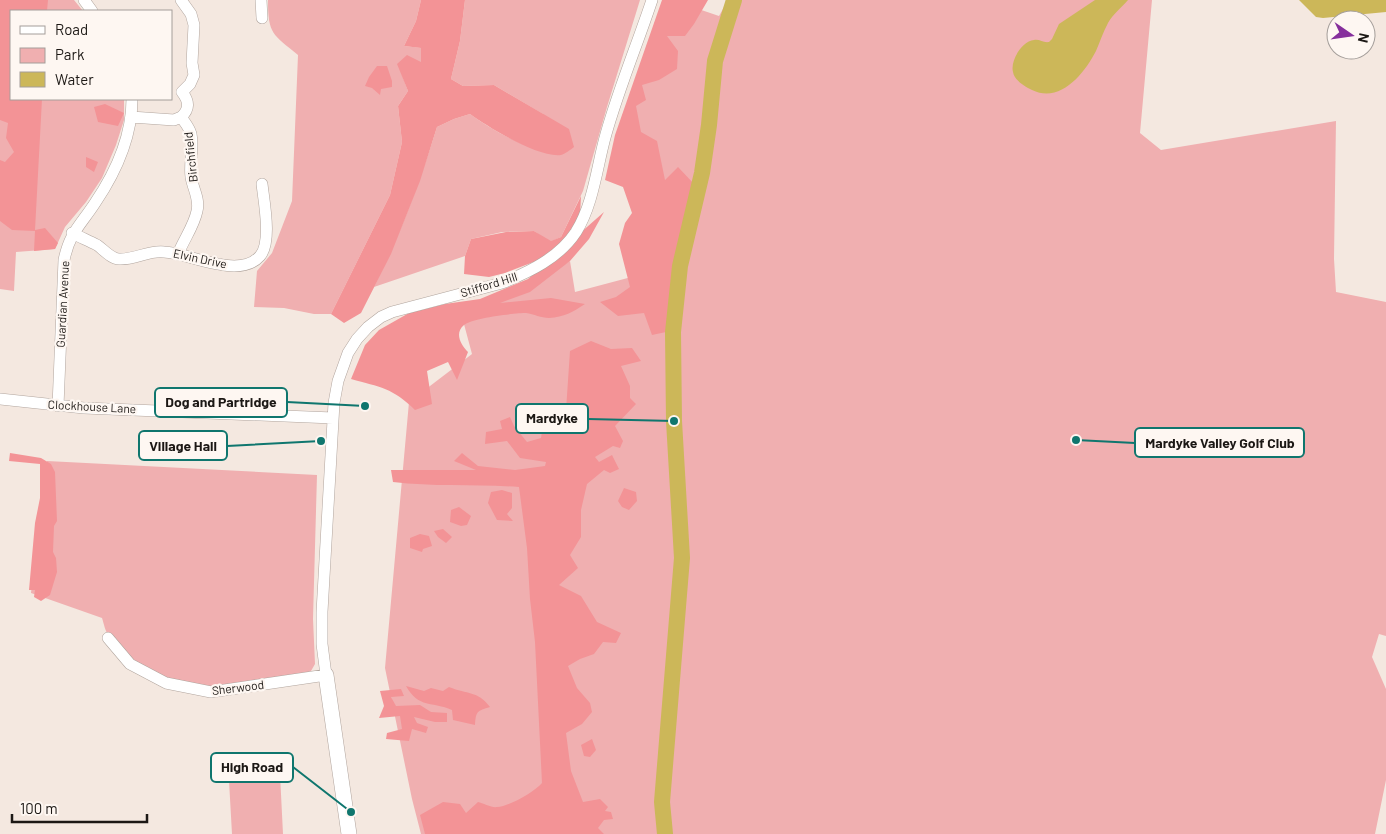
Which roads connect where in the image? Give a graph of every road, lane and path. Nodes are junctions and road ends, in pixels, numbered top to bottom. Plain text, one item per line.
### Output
1 (181, 0) edge
2 (262, 0) edge
3 (652, 0) edge
4 (262, 18) dead end
5 (177, 91) edge
6 (132, 100) edge
7 (131, 117) junction
8 (181, 117) junction
9 (262, 184) dead end
10 (72, 233) junction
11 (178, 254) junction
12 (0, 399) edge
13 (58, 406) junction
14 (333, 418) junction
15 (108, 638) dead end
16 (326, 675) junction
17 (348, 834) edge

1 - 5 street, Birchfield
2 - 4 street
3 - 14 street, Stifford Hill
5 - 8 street, Birchfield
6 - 7 street, Guardian Avenue
7 - 8 street, Birchfield
7 - 10 street, Guardian Avenue
8 - 11 street, Birchfield
9 - 11 street, Elvin Drive
10 - 11 street, Elvin Drive
10 - 13 street, Guardian Avenue
12 - 13 street, Clockhouse Lane
13 - 14 street, Clockhouse Lane
14 - 16 street, Stifford Hill
15 - 16 street, Sherwood
16 - 17 street

